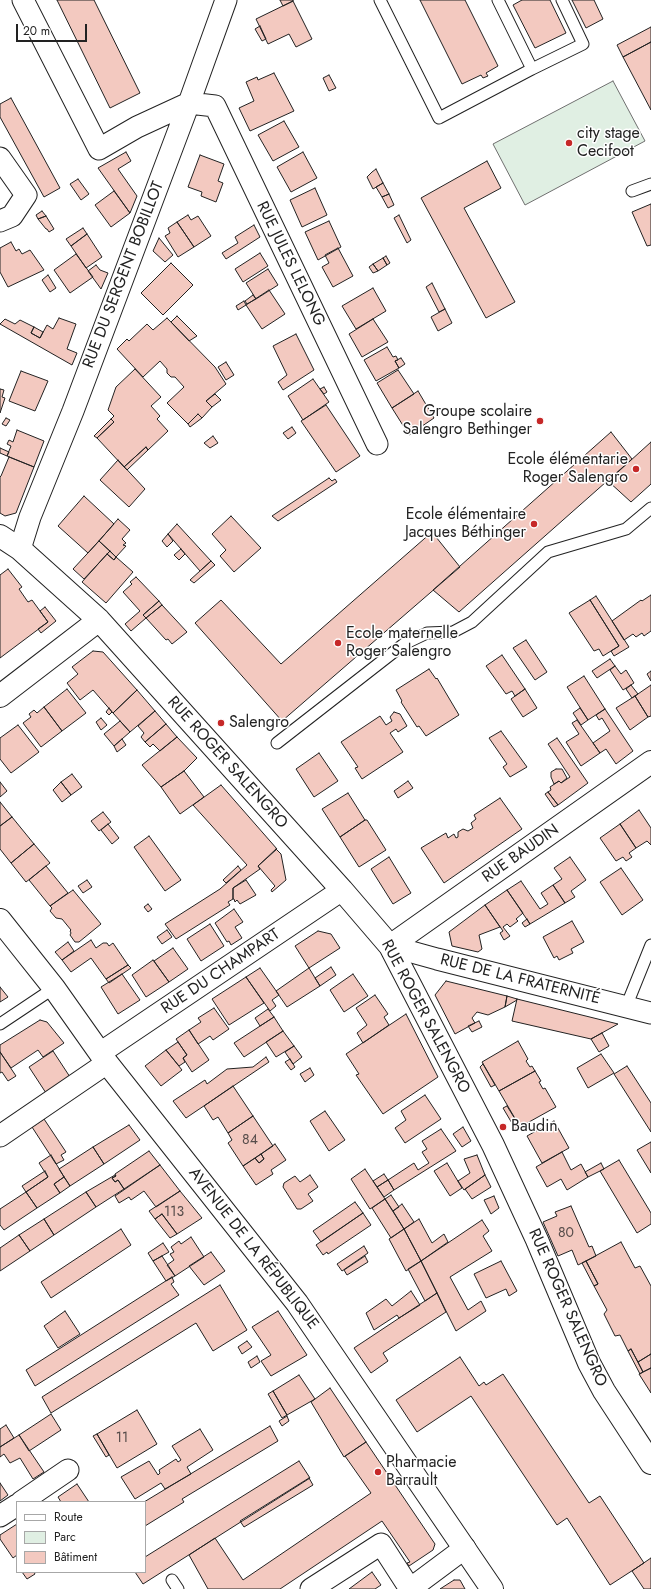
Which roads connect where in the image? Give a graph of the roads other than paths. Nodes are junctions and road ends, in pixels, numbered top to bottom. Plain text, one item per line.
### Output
1 (23, 0) edge
2 (226, 0) edge
3 (380, 0) edge
4 (498, 0) edge
5 (562, 0) edge
6 (532, 69) junction
7 (189, 103) junction
8 (0, 158) edge
9 (651, 184) edge
10 (632, 192) dead end
11 (0, 220) edge
12 (377, 444) dead end
13 (651, 508) edge
14 (0, 536) edge
15 (20, 549) junction
16 (99, 620) junction
17 (0, 696) edge
18 (277, 743) dead end
19 (651, 762) edge
20 (342, 890) junction
21 (0, 920) edge
22 (651, 945) edge
23 (390, 946) junction
24 (54, 988) junction
25 (626, 1007) junction
26 (651, 1013) edge
27 (0, 1024) edge
28 (104, 1058) junction
29 (0, 1136) edge
30 (651, 1463) edge
31 (68, 1470) dead end
32 (22, 1501) edge
33 (16, 1506) edge
34 (0, 1516) edge
35 (465, 1548) junction
36 (312, 1589) edge
37 (410, 1589) edge
38 (492, 1589) edge

1 - 7 street
2 - 7 street, RUE DU SERGENT BOBILLOT
3 - 6 lane
4 - 6 lane
5 - 6 lane
7 - 12 street, RUE JULES LELONG
7 - 15 street, RUE DU SERGENT BOBILLOT
8 - 11 street
9 - 10 lane
13 - 18 lane
14 - 15 street, RUE ROGER SALENGRO
15 - 16 street, RUE ROGER SALENGRO
16 - 17 street
16 - 20 street, RUE ROGER SALENGRO
19 - 23 street, RUE BAUDIN
20 - 23 street, RUE ROGER SALENGRO
20 - 28 street, RUE DU CHAMPART
21 - 24 street, AVENUE DE LA RÉPUBLIQUE
22 - 25 lane
23 - 25 street, RUE DE LA FRATERNITÉ
23 - 30 street, RUE ROGER SALENGRO
24 - 27 lane
24 - 28 street, AVENUE DE LA RÉPUBLIQUE
25 - 26 street, RUE DE LA FRATERNITÉ
28 - 29 street, RUE DU CHAMPART
28 - 35 street, AVENUE DE LA RÉPUBLIQUE
31 - 32 street
33 - 34 street
35 - 37 street
35 - 38 street, AVENUE DE LA RÉPUBLIQUE
36 - 37 street

